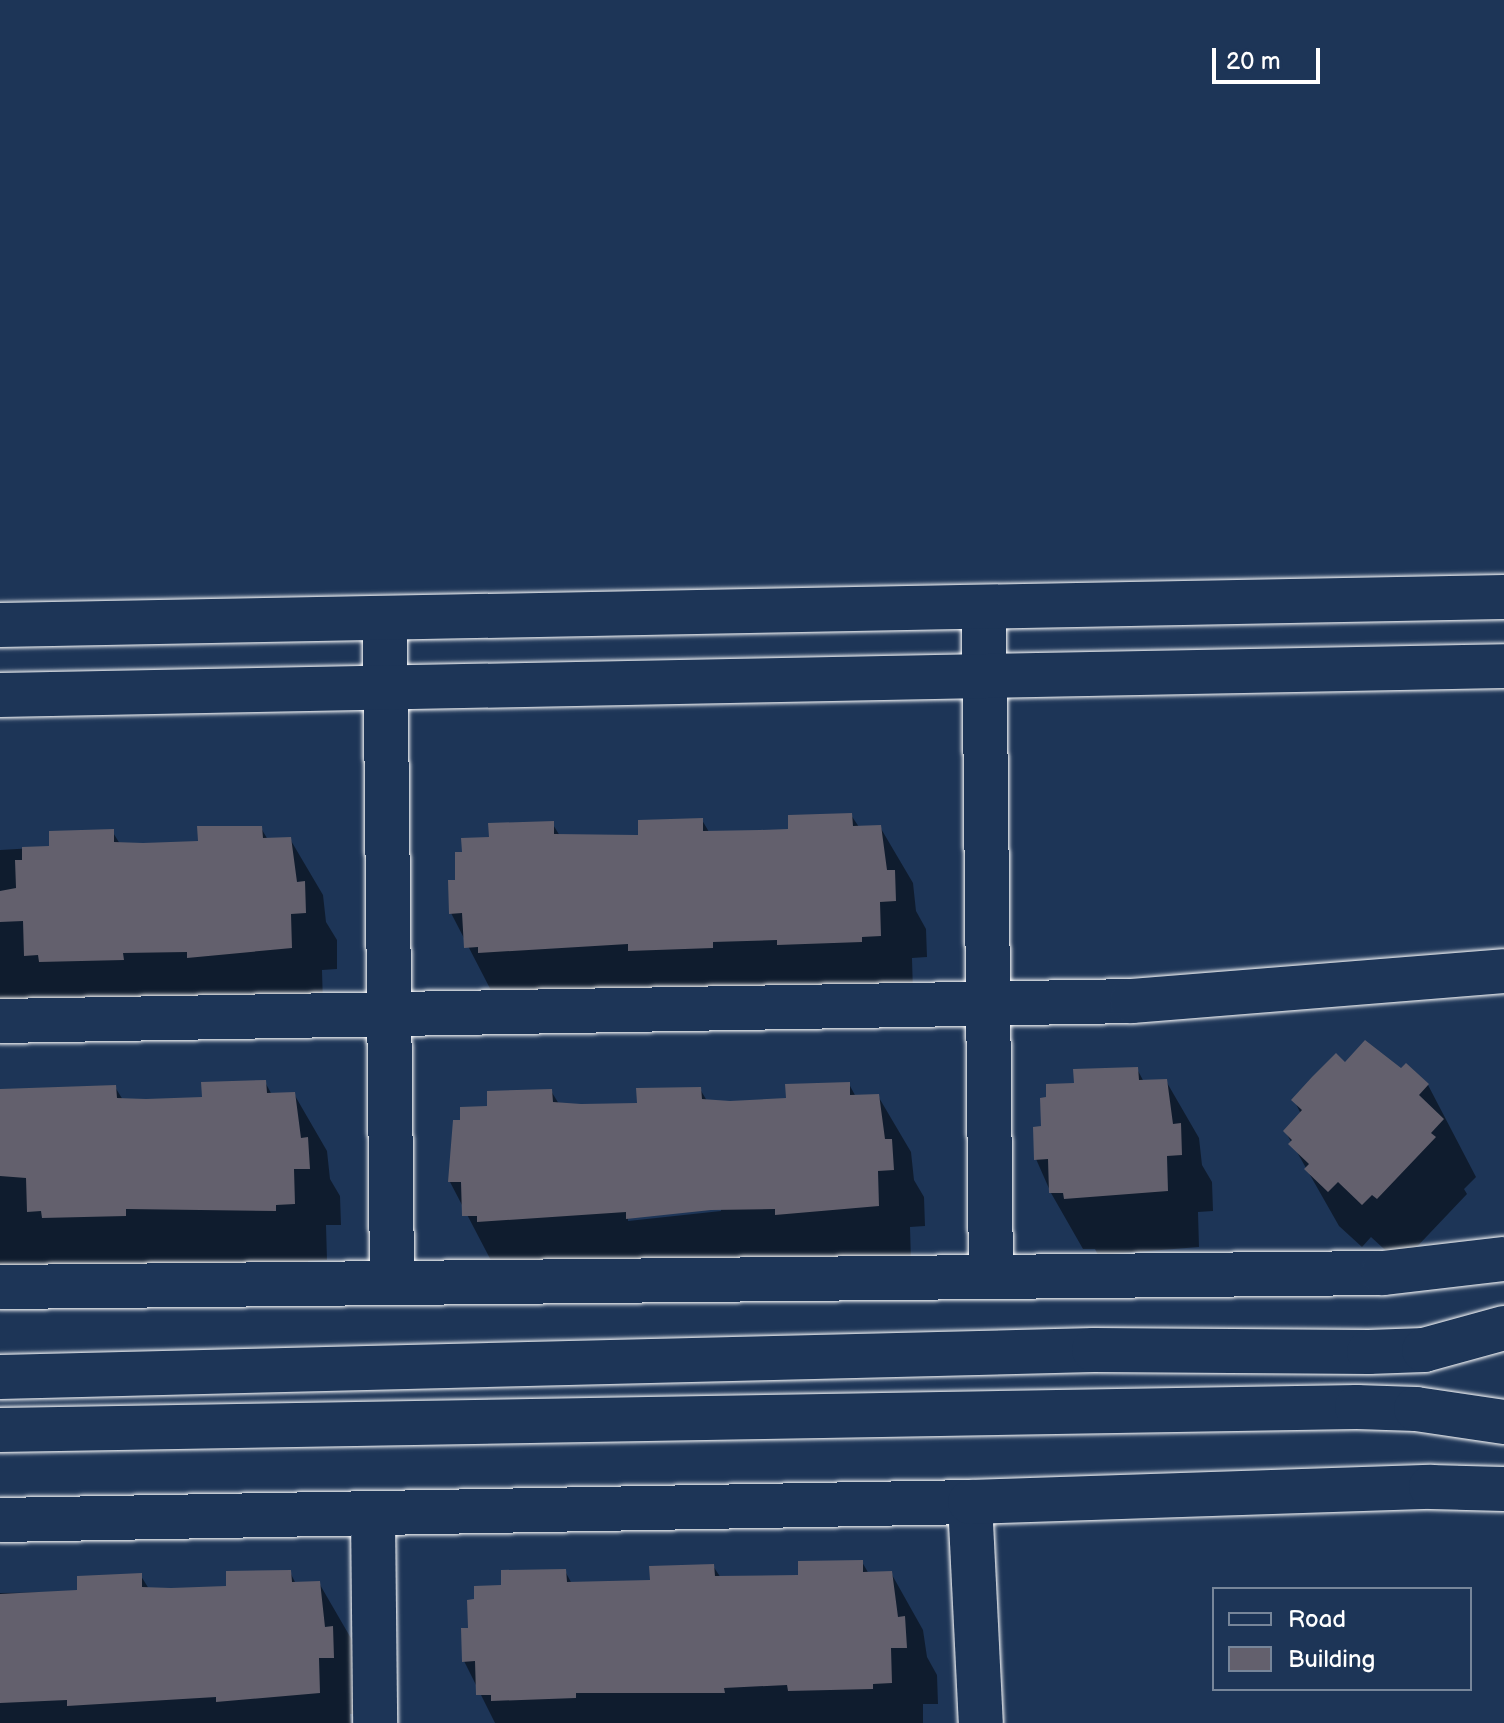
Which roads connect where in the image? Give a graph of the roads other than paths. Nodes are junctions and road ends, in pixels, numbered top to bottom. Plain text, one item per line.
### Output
1 (1504, 597) edge
2 (984, 610) junction
3 (385, 619) junction
4 (0, 625) edge
5 (1504, 666) edge
6 (984, 675) junction
7 (385, 686) junction
8 (0, 695) edge
9 (1504, 971) edge
10 (991, 1004) junction
11 (389, 1011) junction
12 (0, 1021) edge
13 (1504, 1259) edge
14 (991, 1277) junction
15 (392, 1279) junction
16 (0, 1287) edge
17 (1504, 1328) edge
18 (0, 1377) edge
19 (1504, 1422) edge
20 (0, 1430) edge
21 (1504, 1489) edge
22 (970, 1502) junction
23 (373, 1515) junction
24 (0, 1520) edge
25 (375, 1723) edge
26 (981, 1723) edge

1 - 2 street
2 - 3 street
2 - 6 street
3 - 4 street
3 - 7 street
5 - 6 street
6 - 7 street
6 - 10 street
7 - 8 street
7 - 11 street
9 - 10 street
10 - 11 street
10 - 14 street
11 - 12 street
11 - 15 street
13 - 14 street
14 - 15 street
15 - 16 street
17 - 18 street
19 - 20 street
21 - 22 street
22 - 23 street
22 - 26 street
23 - 24 street
23 - 25 street

